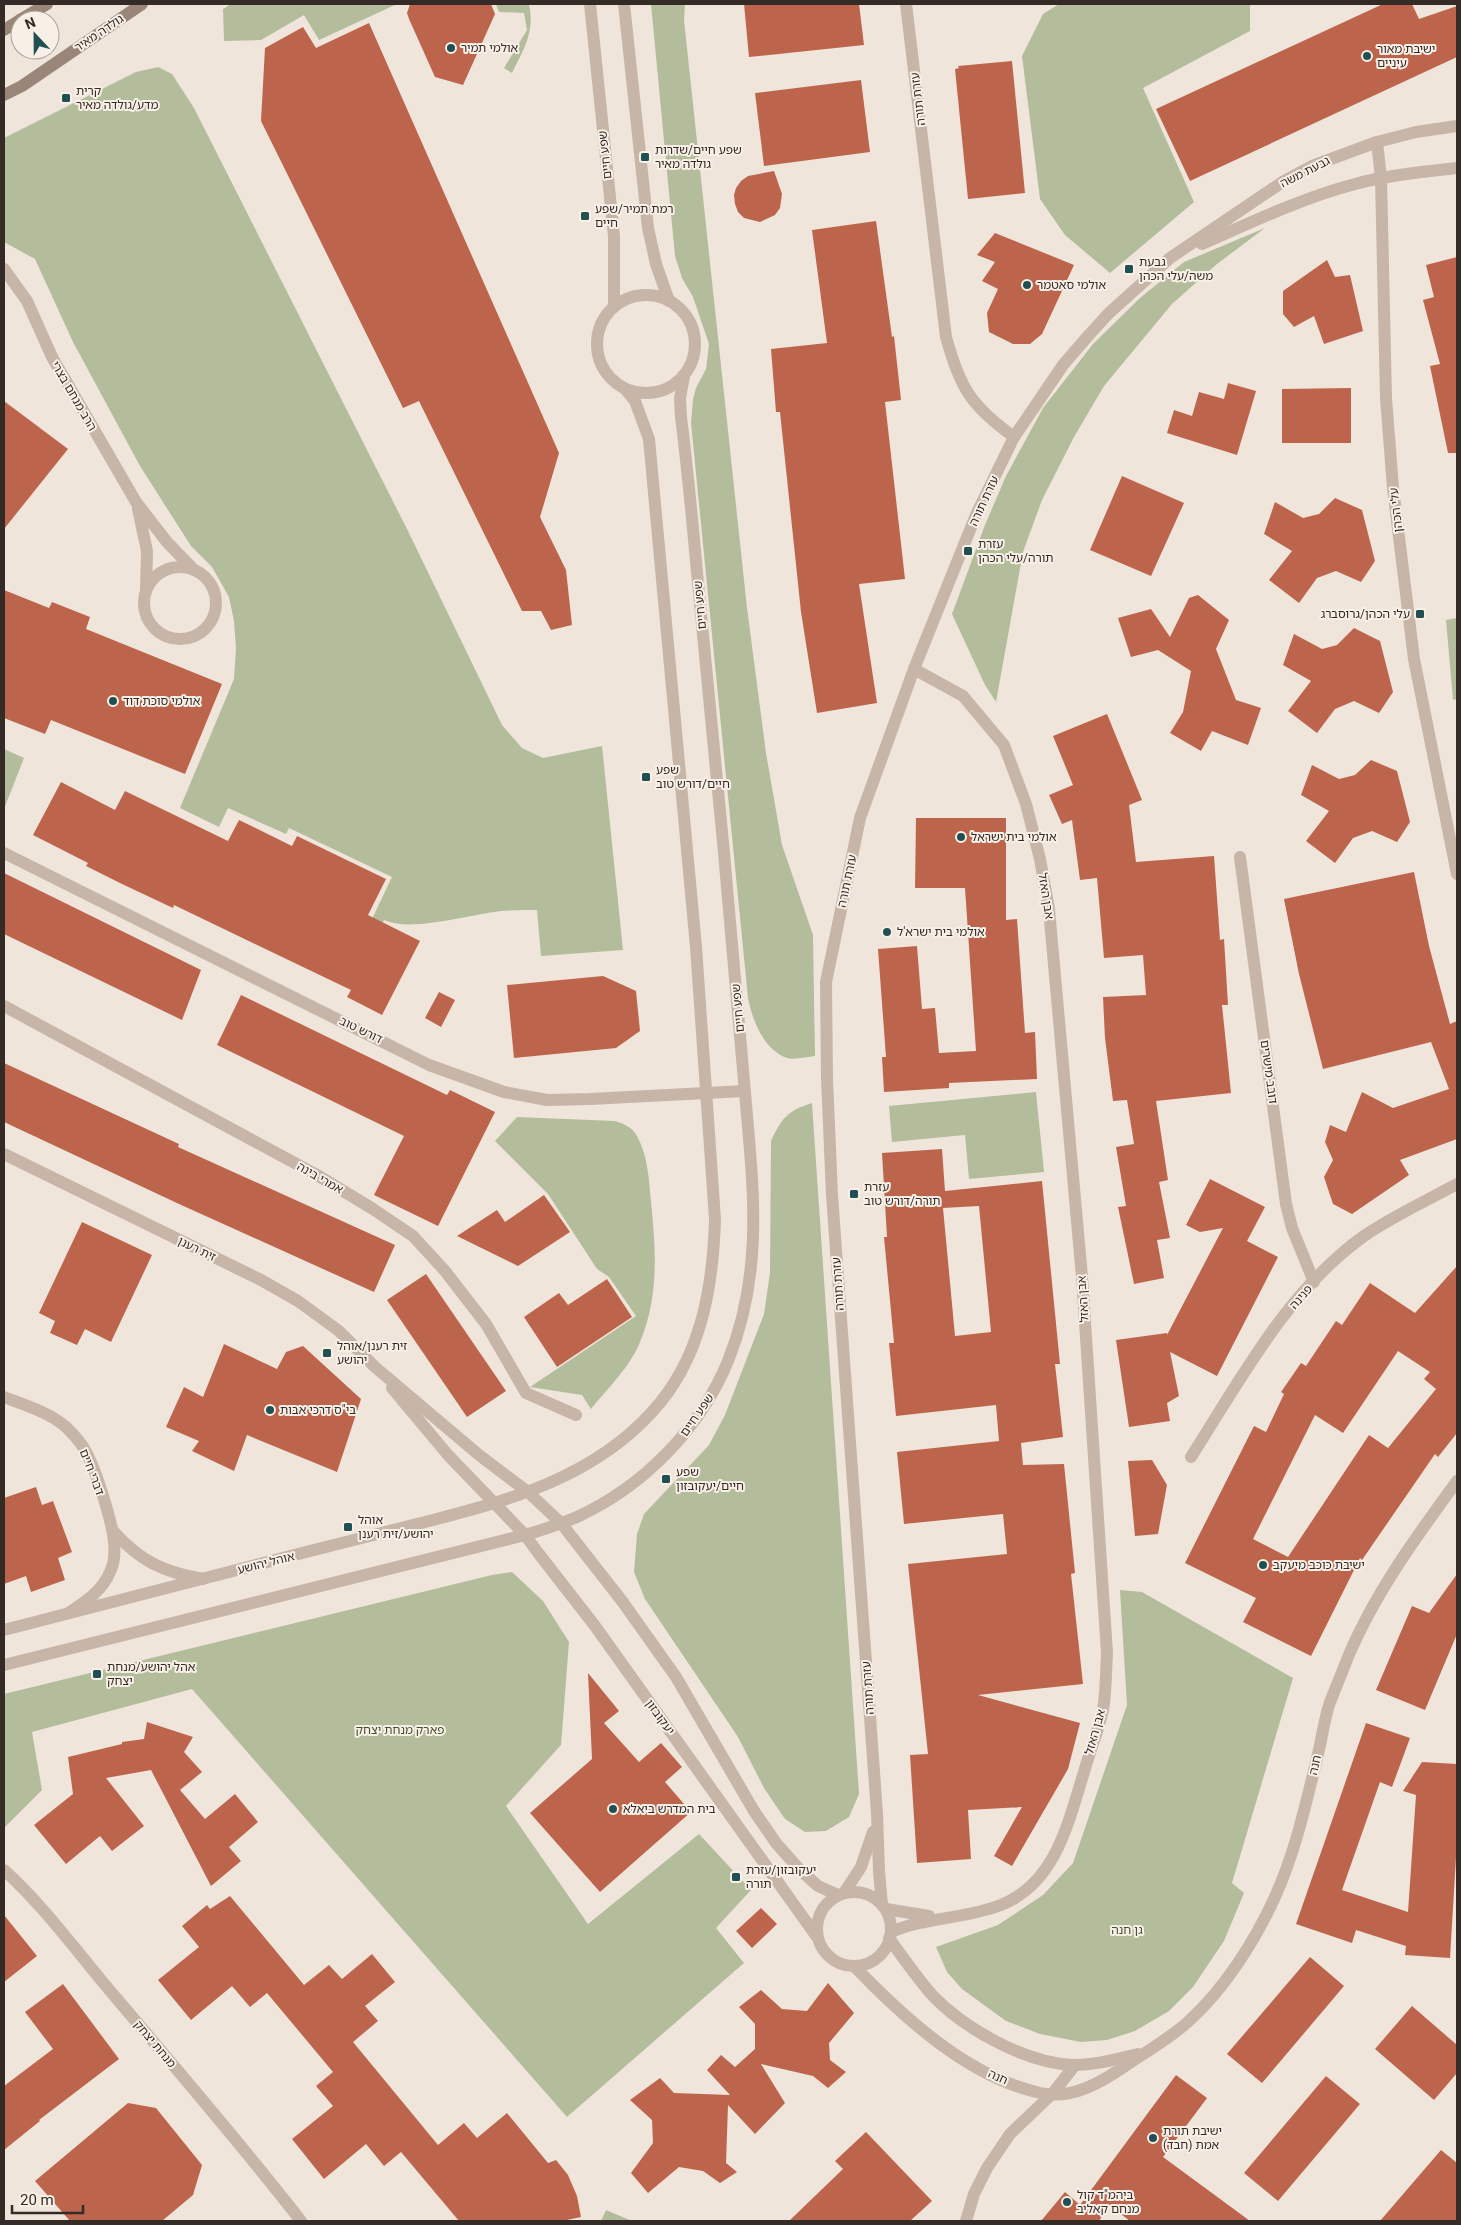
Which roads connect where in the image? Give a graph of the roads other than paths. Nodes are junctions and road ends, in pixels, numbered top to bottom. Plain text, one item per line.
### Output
1 (142, 4) edge
2 (590, 4) edge
3 (624, 4) edge
4 (906, 4) edge
5 (4, 94) edge
6 (1457, 126) edge
7 (1377, 142) junction
8 (1457, 168) edge
9 (1381, 178) junction
10 (1170, 258) junction
11 (4, 269) edge
12 (4, 278) edge
13 (19, 288) junction
14 (669, 300) junction
15 (614, 307) junction
16 (684, 376) junction
17 (626, 390) junction
18 (1014, 437) junction
19 (136, 502) junction
20 (194, 570) junction
21 (146, 589) junction
22 (914, 669) junction
23 (4, 853) edge
24 (1240, 857) dead end
25 (1457, 874) edge
26 (4, 1006) edge
27 (745, 1091) junction
28 (706, 1094) junction
29 (4, 1154) edge
30 (1457, 1184) edge
31 (1314, 1282) junction
32 (375, 1367) junction
33 (4, 1397) edge
34 (576, 1415) dead end
35 (1191, 1457) dead end
36 (1457, 1481) edge
37 (528, 1492) junction
38 (495, 1504) junction
39 (561, 1523) junction
40 (113, 1531) junction
41 (525, 1535) junction
42 (203, 1579) junction
43 (68, 1613) junction
44 (4, 1630) edge
45 (4, 1665) edge
46 (877, 1813) junction
47 (4, 1870) edge
48 (841, 1894) junction
49 (884, 1907) junction
50 (959, 1916) junction
51 (890, 1936) junction
52 (817, 1937) junction
53 (854, 1966) junction
54 (1164, 2040) junction
55 (1075, 2065) junction
56 (1053, 2093) junction
57 (301, 2221) edge
58 (966, 2221) edge

1 - 5 main road, גולדה מאיר
2 - 15 street, שפע חיים
3 - 14 street
4 - 18 street, עזרת תורה
6 - 7 street, גבעת משה
7 - 9 street, עלי הכהן
7 - 10 street, גבעת משה
8 - 9 street, גבעת משה
9 - 10 street, גבעת משה
9 - 25 street, עלי הכהן
10 - 18 street, גבעת משה
11 - 13 street, הרב מנחם בצרי
12 - 13 street, הרב מנחם בצרי
13 - 19 street, הרב מנחם בצרי
14 - 15 street
14 - 16 street
15 - 17 street
16 - 17 street
16 - 27 street, שפע חיים
17 - 28 street
18 - 22 street, עזרת תורה
19 - 20 street, הרב מנחם בצרי
19 - 21 street, הרב מנחם בצרי
20 - 21 street
20 - 21 street
22 - 46 street, עזרת תורה
22 - 50 street, אבן האזל
23 - 28 street, דורש טוב
24 - 31 street, דובב מישרים
26 - 34 street, אמרי בינה
27 - 28 street, דורש טוב
27 - 39 street, שפע חיים
28 - 37 street
29 - 32 street, זית רענן
30 - 31 street, פנינה
31 - 35 street, פנינה
32 - 37 street, זית רענן
32 - 38 street, זית רענן
33 - 40 street, דברי חיים
36 - 54 street, חנה
37 - 38 street, אוהל יהושע
37 - 39 street
38 - 41 street, יעקובזון
38 - 42 street, אוהל יהושע
39 - 41 street, שפע חיים
39 - 48 street
40 - 42 street, דברי חיים
40 - 43 street, דברי חיים
41 - 45 street
41 - 52 street, יעקובזון
42 - 43 street, אוהל יהושע
43 - 44 street, אוהל יהושע
46 - 48 street, עזרת תורה
46 - 49 street, עזרת תורה
47 - 57 street, מנחת יצחק
48 - 49 street
48 - 52 street
49 - 50 street, אבן האזל
49 - 51 street
50 - 51 street, אבן האזל
51 - 53 street
51 - 55 street, חנה
52 - 53 street
53 - 56 street, חנה
54 - 55 street, חנה
54 - 56 street, חנה
55 - 56 street
56 - 58 street

